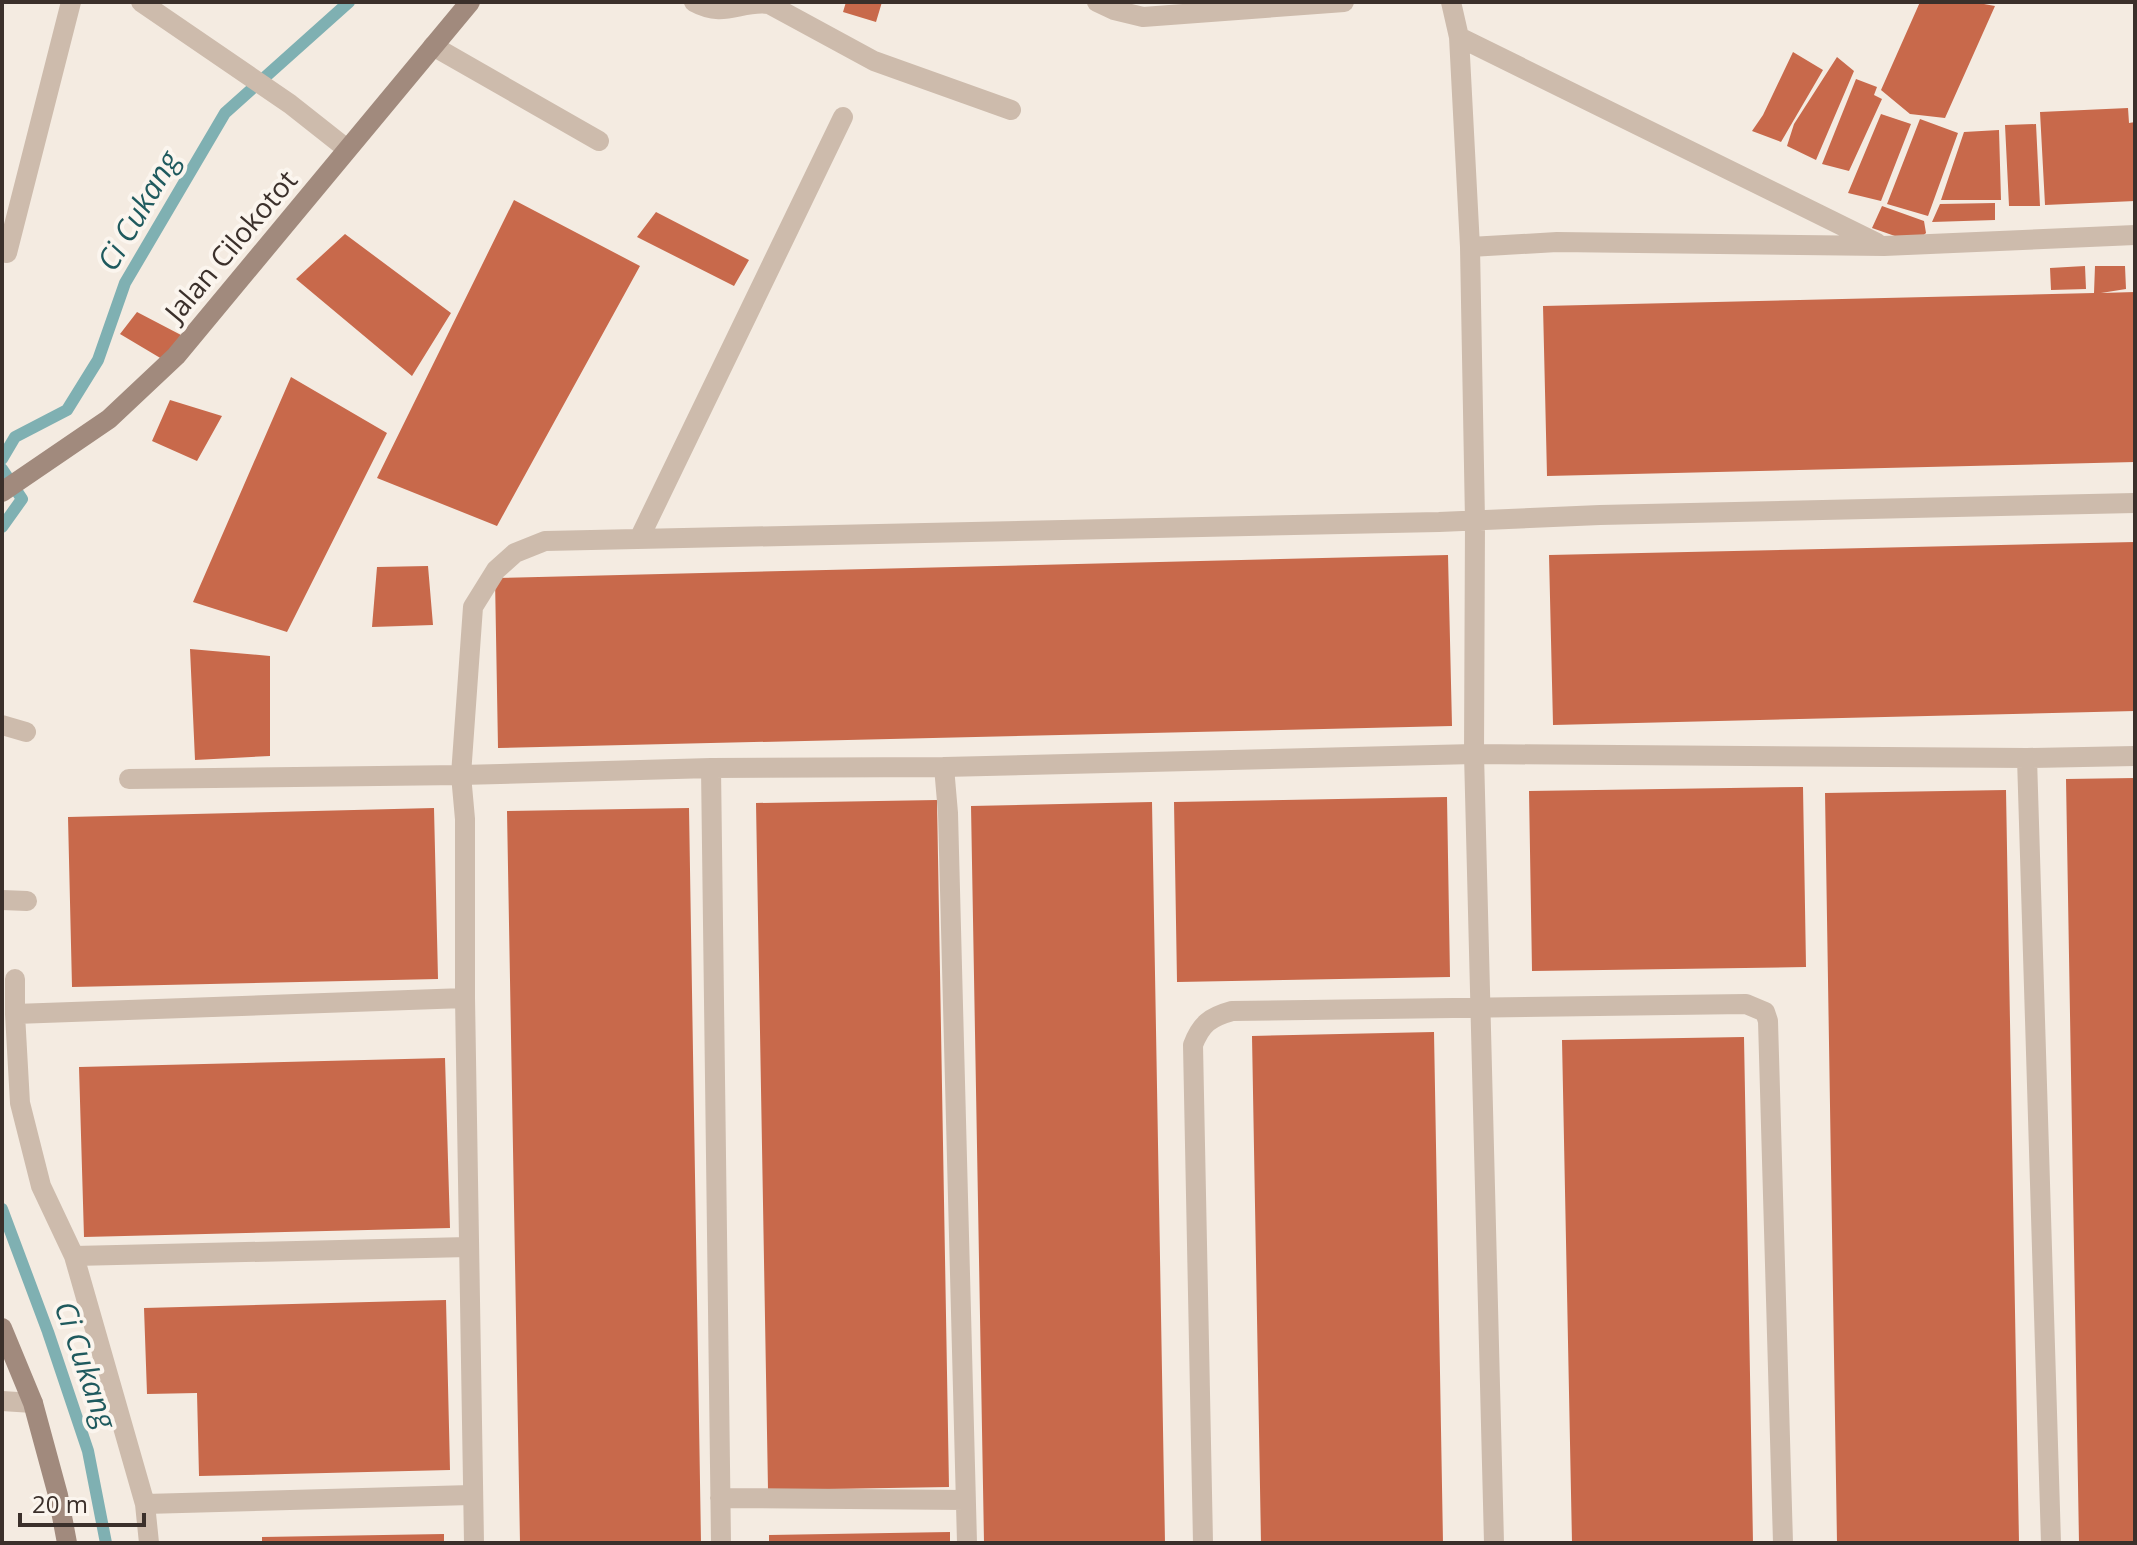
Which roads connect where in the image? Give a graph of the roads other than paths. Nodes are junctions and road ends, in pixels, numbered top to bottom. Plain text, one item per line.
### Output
1 (71, 2) edge
2 (141, 2) edge
3 (470, 2) edge
4 (694, 2) edge
5 (1097, 2) edge
6 (1344, 2) edge
7 (1451, 2) edge
8 (1459, 37) junction
9 (433, 46) junction
10 (1011, 110) dead end
11 (843, 117) dead end
12 (599, 141) dead end
13 (347, 149) junction
14 (2135, 235) edge
15 (1884, 246) junction
16 (1470, 247) junction
17 (7, 253) dead end
18 (2, 492) edge
19 (2135, 503) edge
20 (1475, 521) junction
21 (639, 539) junction
22 (2, 725) edge
23 (26, 732) dead end
24 (1474, 754) junction
25 (2135, 756) edge
26 (2027, 758) junction
27 (944, 767) junction
28 (711, 768) junction
29 (461, 775) junction
30 (129, 779) dead end
31 (2, 900) edge
32 (27, 901) dead end
33 (15, 979) dead end
34 (465, 998) junction
35 (1480, 1010) junction
36 (15, 1014) junction
37 (468, 1247) junction
38 (74, 1256) junction
39 (2, 1328) edge
40 (2, 1401) edge
41 (33, 1403) junction
42 (471, 1495) junction
43 (720, 1498) junction
44 (965, 1500) junction
45 (145, 1504) junction
46 (67, 1543) edge
47 (149, 1543) edge
48 (474, 1543) edge
49 (721, 1543) edge
50 (967, 1543) edge
51 (1203, 1543) edge
52 (1494, 1543) edge
53 (1783, 1543) edge
54 (2051, 1543) edge

1 - 17 street
2 - 13 street
3 - 9 street, Jalan Cilokotot
4 - 10 street
5 - 6 street
7 - 8 street
8 - 15 street
8 - 16 street
9 - 12 street
9 - 13 street, Jalan Cilokotot
11 - 21 street
13 - 18 street, Jalan Cilokotot
14 - 15 street
15 - 16 street
16 - 20 street
19 - 20 street
20 - 21 street
20 - 24 street
21 - 29 street
22 - 23 street
24 - 26 street
24 - 27 street
24 - 35 street
25 - 26 street
26 - 54 street
27 - 28 street
27 - 44 street
28 - 29 street
28 - 43 street
29 - 30 street
29 - 34 street
31 - 32 street
33 - 36 street
34 - 36 street
34 - 37 street
35 - 51 street
35 - 52 street
35 - 53 street
36 - 38 street
37 - 38 street
37 - 42 street
38 - 45 street
39 - 41 street
40 - 41 street
41 - 46 street
42 - 45 street
42 - 48 street
43 - 44 street
43 - 49 street
44 - 50 street
45 - 47 street

